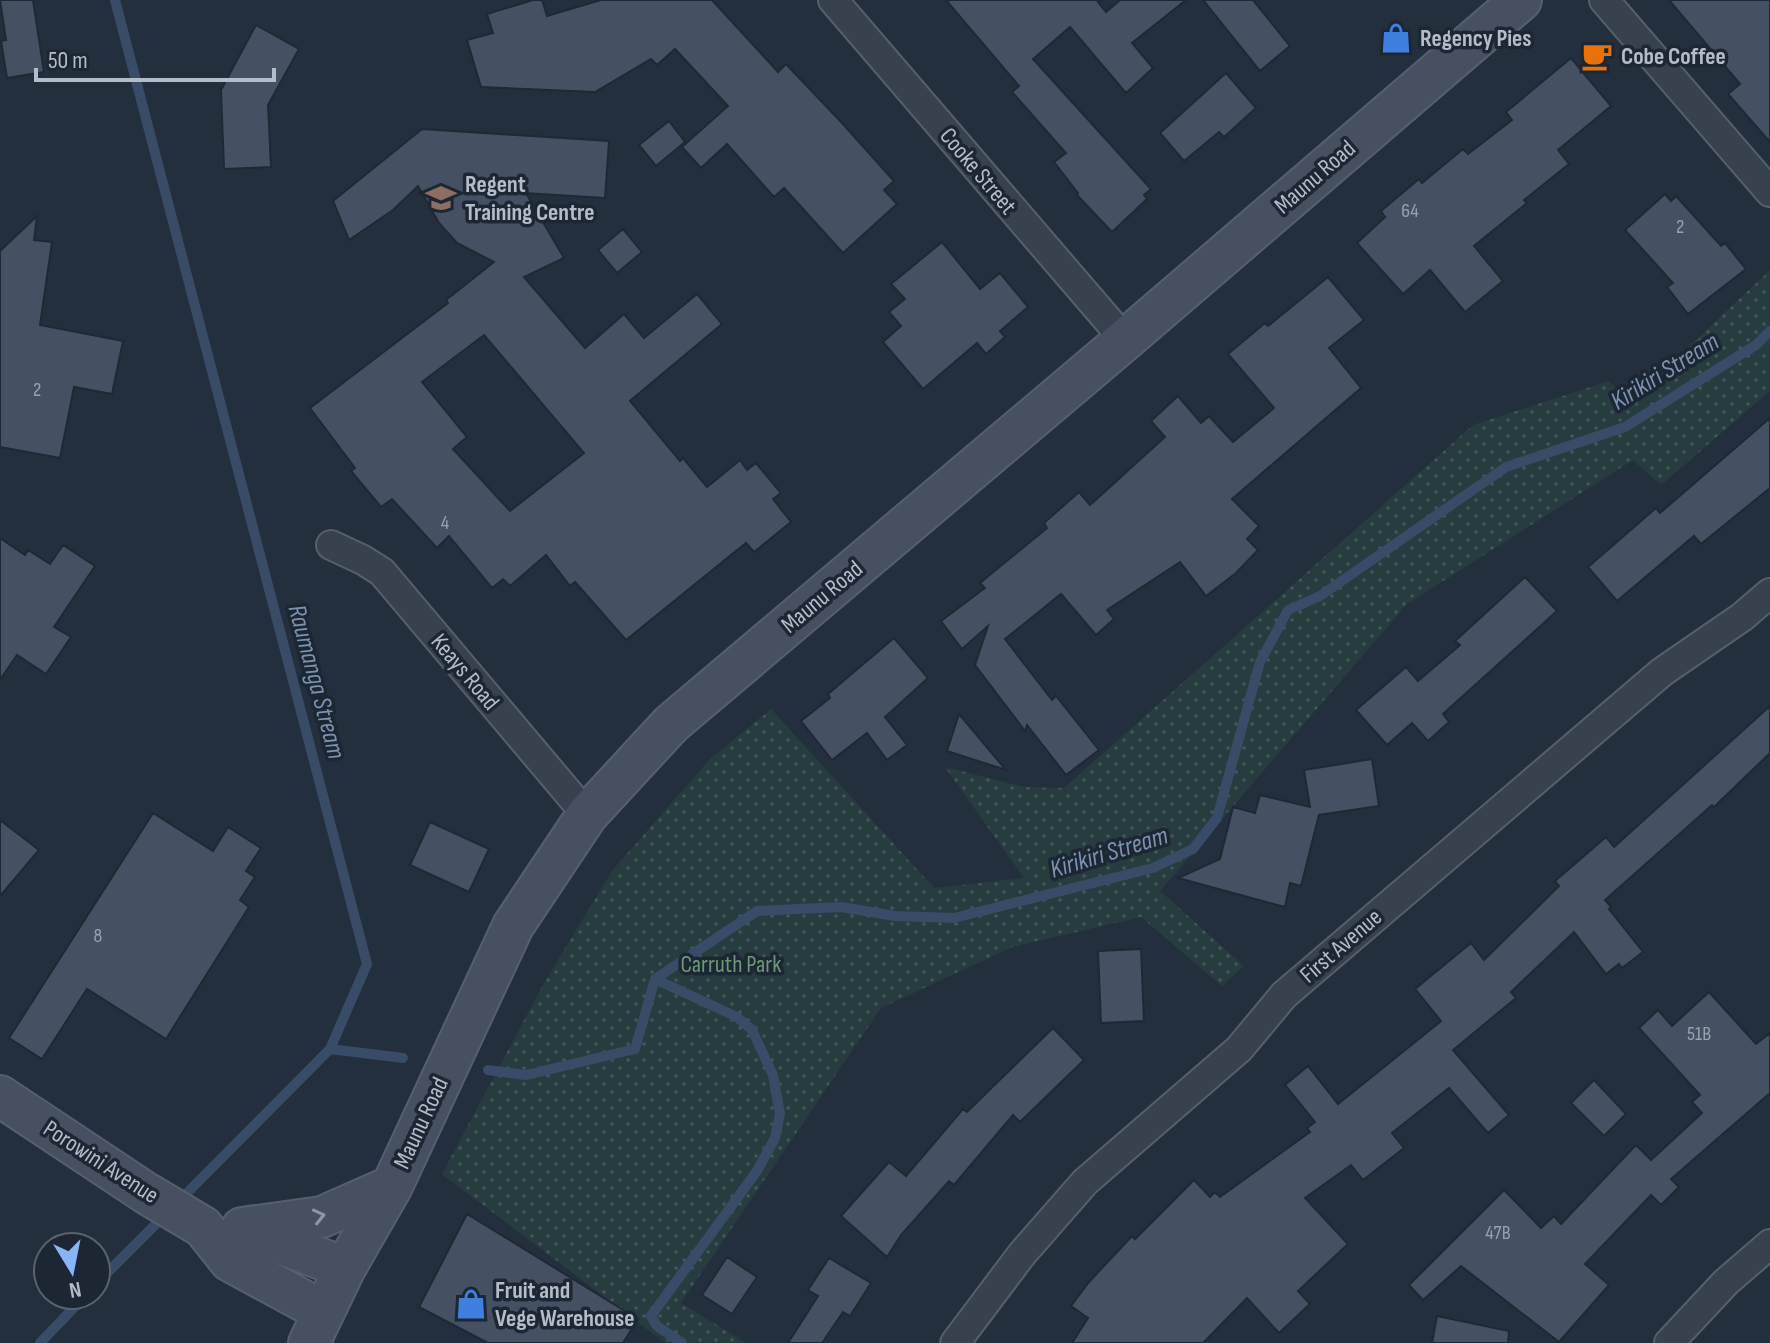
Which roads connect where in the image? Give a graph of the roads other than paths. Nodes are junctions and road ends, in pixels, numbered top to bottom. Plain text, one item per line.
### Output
1 (833, 0) edge
2 (1521, 0) edge
3 (1604, 0) edge
4 (1770, 192) edge
5 (1125, 340) junction
6 (331, 545) dead end
7 (1770, 593) edge
8 (587, 815) junction
9 (0, 1096) edge
10 (392, 1186) junction
11 (223, 1227) junction
12 (1770, 1244) edge
13 (345, 1268) junction
14 (316, 1327) edge
15 (955, 1343) edge
16 (1669, 1343) edge

1 - 5 street, Cooke Street
2 - 5 main road, Maunu Road
3 - 4 street
5 - 8 main road, Maunu Road
6 - 8 street, Keays Road
7 - 15 street, First Avenue
8 - 10 main road, Maunu Road
9 - 11 main road, Porowini Avenue
11 -> 10 main road
10 - 13 main road, Maunu Road
11 - 13 main road, Porowini Avenue
11 - 14 main road, Porowini Avenue
12 - 16 street
13 - 14 main road, Maunu Road

